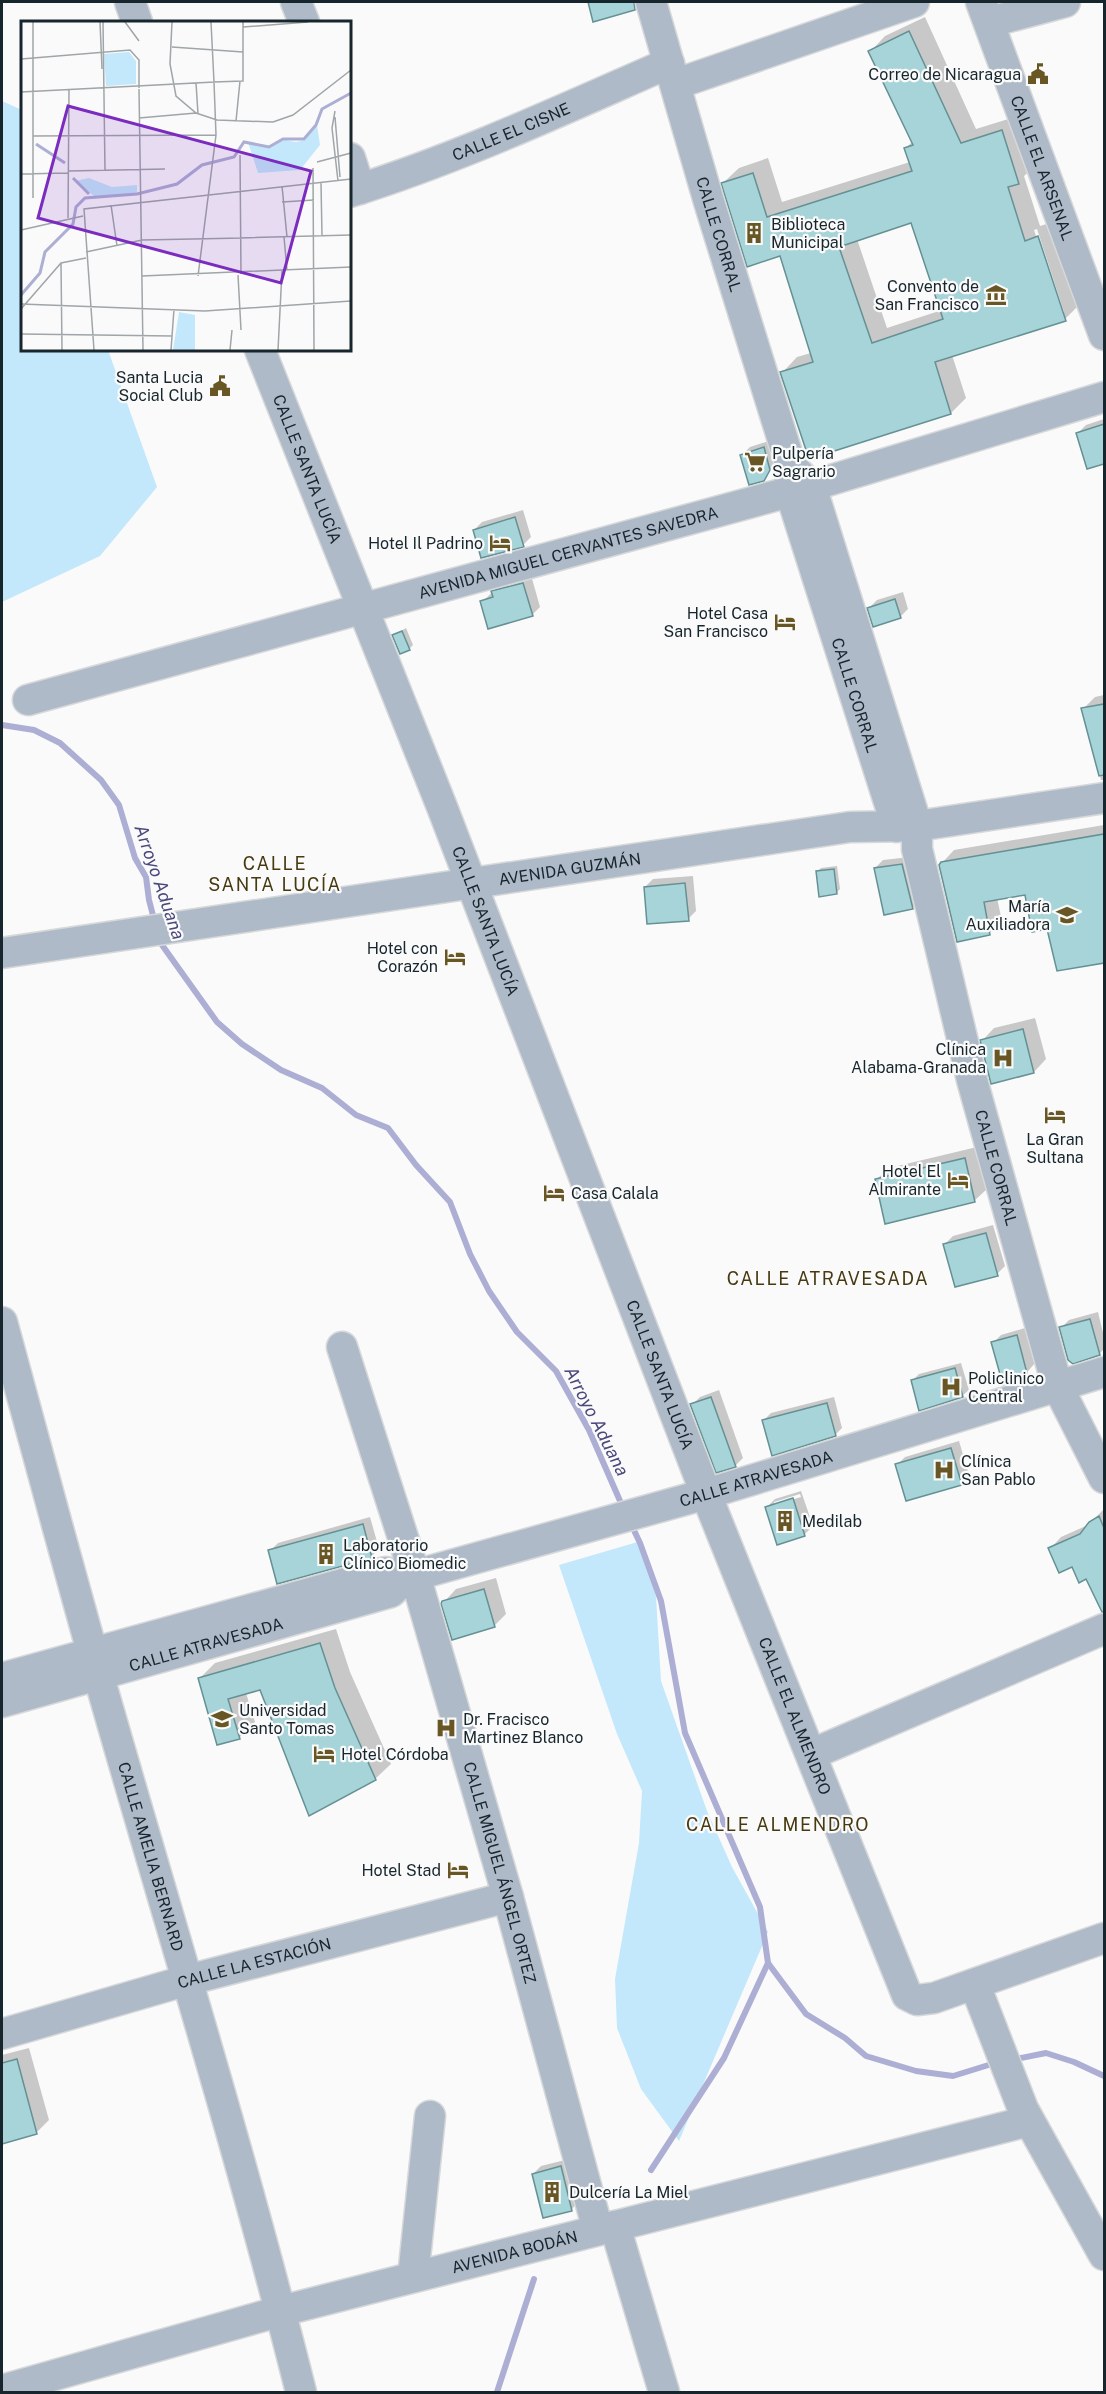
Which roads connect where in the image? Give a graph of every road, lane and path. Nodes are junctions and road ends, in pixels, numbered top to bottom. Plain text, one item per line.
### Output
1 (130, 2) edge
2 (296, 2) edge
3 (651, 2) edge
4 (914, 2) edge
5 (1065, 2) edge
6 (986, 12) edge
7 (137, 21) edge
8 (304, 21) edge
9 (673, 74) junction
10 (351, 165) edge
11 (355, 191) edge
12 (1104, 335) edge
13 (260, 351) edge
14 (1104, 397) edge
15 (797, 481) junction
16 (363, 610) junction
17 (28, 700) dead end
18 (1104, 798) edge
19 (909, 833) junction
20 (470, 883) junction
21 (2, 953) edge
22 (2, 1322) edge
23 (342, 1347) dead end
24 (1104, 1372) edge
25 (1057, 1385) junction
26 (1104, 1478) edge
27 (706, 1494) junction
28 (410, 1577) junction
29 (1104, 1629) edge
30 (96, 1665) junction
31 (2, 1678) edge
32 (2, 1702) edge
33 (812, 1754) junction
34 (508, 1897) junction
35 (1104, 1938) edge
36 (188, 1980) junction
37 (975, 1984) junction
38 (2, 2034) edge
39 (1026, 2115) junction
40 (430, 2116) dead end
41 (606, 2228) junction
42 (1104, 2255) edge
43 (413, 2277) junction
44 (281, 2311) junction
45 (2, 2390) edge
46 (302, 2392) edge
47 (664, 2392) edge

1 - 7 street
2 - 8 street
3 - 9 street, CALLE CORRAL
4 - 9 street, CALLE EL CISNE
5 - 6 street
6 - 12 street, CALLE EL ARSENAL
9 - 11 street, CALLE EL CISNE
9 - 15 street, CALLE CORRAL
10 - 11 street
13 - 16 street, CALLE SANTA LUCÍA
14 - 15 street, AVENIDA MIGUEL CERVANTES SAVEDRA
15 - 16 street, AVENIDA MIGUEL CERVANTES SAVEDRA
15 - 19 street, CALLE CORRAL
16 - 17 street, AVENIDA MIGUEL CERVANTES SAVEDRA
16 - 20 street, CALLE SANTA LUCÍA
18 - 19 street, AVENIDA GUZMÁN
19 - 20 street, AVENIDA GUZMÁN
19 - 25 street, CALLE CORRAL
20 - 21 street, AVENIDA GUZMÁN
20 - 27 street, CALLE SANTA LUCÍA
22 - 30 street, CALLE AMELIA BERNARD
23 - 28 street, CALLE MIGUEL ÁNGEL ORTEZ
24 - 25 street, CALLE ATRAVESADA
25 - 26 street, CALLE CORRAL
25 - 27 street, CALLE ATRAVESADA
27 - 28 street, CALLE ATRAVESADA
27 - 33 street, CALLE EL ALMENDRO
28 - 30 street, CALLE ATRAVESADA
28 - 34 street, CALLE MIGUEL ÁNGEL ORTEZ
29 - 33 street
30 - 31 street, CALLE ATRAVESADA
30 - 32 street, CALLE ATRAVESADA
30 - 36 street, CALLE AMELIA BERNARD
33 - 37 street, CALLE EL ALMENDRO
34 - 36 street, CALLE LA ESTACIÓN
34 - 41 street, CALLE MIGUEL ÁNGEL ORTEZ
35 - 37 street
36 - 38 street, CALLE LA ESTACIÓN
36 - 44 street, CALLE AMELIA BERNARD
37 - 39 street
39 - 41 street, AVENIDA BODÁN
39 - 42 street
40 - 43 street
41 - 43 street, AVENIDA BODÁN
41 - 47 street, CALLE MIGUEL ÁNGEL ORTEZ
43 - 44 street, AVENIDA BODÁN
44 - 45 street, AVENIDA BODÁN
44 - 46 street, CALLE AMELIA BERNARD

